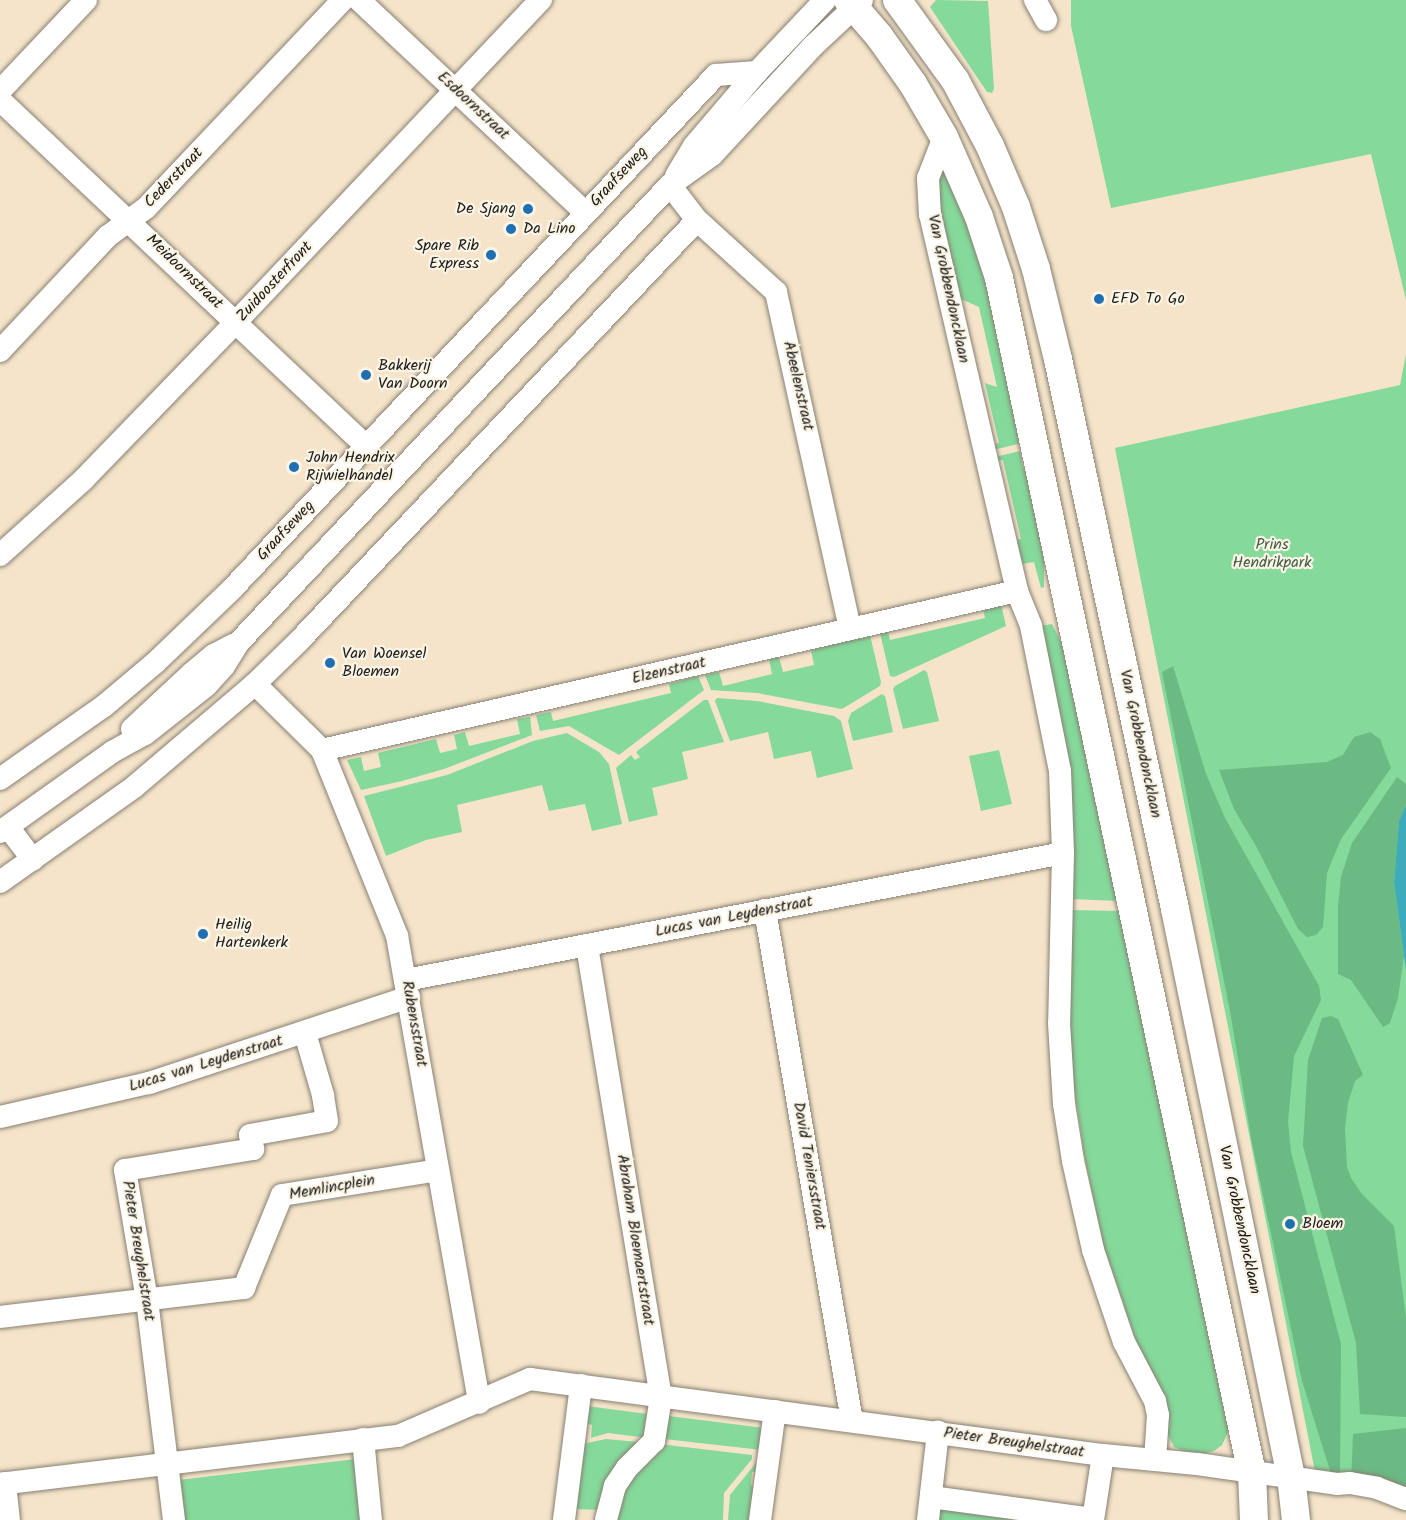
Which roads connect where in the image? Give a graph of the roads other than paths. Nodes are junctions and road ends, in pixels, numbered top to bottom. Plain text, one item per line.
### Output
1 (343, 0) edge
2 (359, 0) edge
3 (541, 0) edge
4 (825, 0) edge
5 (897, 0) edge
6 (1035, 0) edge
7 (79, 2) edge
8 (855, 2) edge
9 (1046, 20) dead end
10 (757, 72) junction
11 (455, 90) junction
12 (0, 91) edge
13 (0, 100) edge
14 (944, 137) junction
15 (670, 185) junction
16 (586, 213) junction
17 (129, 220) junction
18 (697, 220) junction
19 (236, 322) junction
20 (0, 351) edge
21 (366, 446) junction
22 (0, 555) edge
23 (1017, 591) junction
24 (850, 629) junction
25 (255, 684) junction
26 (322, 750) junction
27 (0, 779) edge
28 (4, 830) edge
29 (1063, 854) junction
30 (33, 860) junction
31 (0, 882) edge
32 (765, 910) junction
33 (587, 946) junction
34 (407, 989) junction
35 (305, 1033) junction
36 (0, 1117) edge
37 (438, 1170) junction
38 (147, 1300) junction
39 (0, 1317) edge
40 (580, 1385) junction
41 (661, 1397) junction
42 (479, 1403) junction
43 (775, 1411) junction
44 (852, 1421) junction
45 (938, 1432) junction
46 (363, 1439) junction
47 (1103, 1455) junction
48 (1155, 1460) junction
49 (167, 1462) junction
50 (1252, 1473) junction
51 (1291, 1478) junction
52 (3, 1483) edge
53 (931, 1497) junction
54 (1406, 1499) edge
55 (9, 1520) edge
56 (174, 1520) edge
57 (371, 1520) edge
58 (564, 1520) edge
59 (606, 1520) edge
60 (760, 1520) edge
61 (928, 1520) edge
62 (1093, 1520) edge
63 (1254, 1520) edge
64 (1296, 1520) edge

1 - 17 street, Cederstraat
2 - 11 street, Esdoornstraat
3 - 11 street, Zuidoosterfront
4 - 10 street
5 - 51 main road, Van Grobbendoncklaan
6 - 9 street
7 - 12 street
8 - 14 main road
8 - 15 street
10 - 15 street
10 - 16 street, Graafseweg
11 - 16 street, Esdoornstraat
11 - 19 street, Zuidoosterfront
13 - 17 street, Meidoornstraat
14 - 23 street, Van Grobbendoncklaan
14 - 50 main road
15 - 18 street, Abeelenstraat
15 - 28 street
16 - 21 street, Graafseweg
17 - 19 street, Meidoornstraat
17 - 20 street, Cederstraat
18 - 24 street, Abeelenstraat
18 - 25 street
19 - 21 street, Meidoornstraat
19 - 22 street, Zuidoosterfront
21 - 27 street, Graafseweg
23 - 24 street, Elzenstraat
23 - 29 street, Van Grobbendoncklaan
24 - 26 street, Elzenstraat
25 - 26 street, Rubensstraat
25 - 30 street
26 - 34 street, Rubensstraat
28 - 30 street
29 - 32 street, Lucas van Leydenstraat
29 - 48 street, Van Grobbendoncklaan
30 - 31 street
32 - 33 street, Lucas van Leydenstraat
32 - 44 street, David Teniersstraat
33 - 34 street, Lucas van Leydenstraat
33 - 41 street, Abraham Bloemaertstraat
34 - 35 street, Lucas van Leydenstraat
34 - 37 street, Rubensstraat
35 - 36 street, Lucas van Leydenstraat
35 - 38 street, Pieter Breughelstraat
37 - 38 street, Memlincplein
37 - 42 street, Rubensstraat
38 - 39 street, Memlincplein
38 - 49 street, Pieter Breughelstraat
40 - 41 street, Pieter Breughelstraat
40 - 42 street, Pieter Breughelstraat
40 - 58 street
41 - 43 street, Pieter Breughelstraat
41 - 59 street, Abraham Bloemaertstraat
42 - 46 street, Pieter Breughelstraat
43 - 44 street, Pieter Breughelstraat
43 - 60 street
44 - 45 street, Pieter Breughelstraat
45 - 47 street, Pieter Breughelstraat
45 - 53 street
46 - 49 street, Pieter Breughelstraat
46 - 57 street
47 - 48 street, Pieter Breughelstraat
47 - 62 street
48 - 50 street, Pieter Breughelstraat
49 - 52 street, Pieter Breughelstraat
49 - 56 street, Pieter Breughelstraat
50 - 51 street, Pieter Breughelstraat
50 - 63 main road
51 - 54 street, Pieter Breughelstraat
51 - 64 main road, Van Grobbendoncklaan
52 - 55 street, Pieter Breughelstraat
53 - 61 street
53 - 62 street

